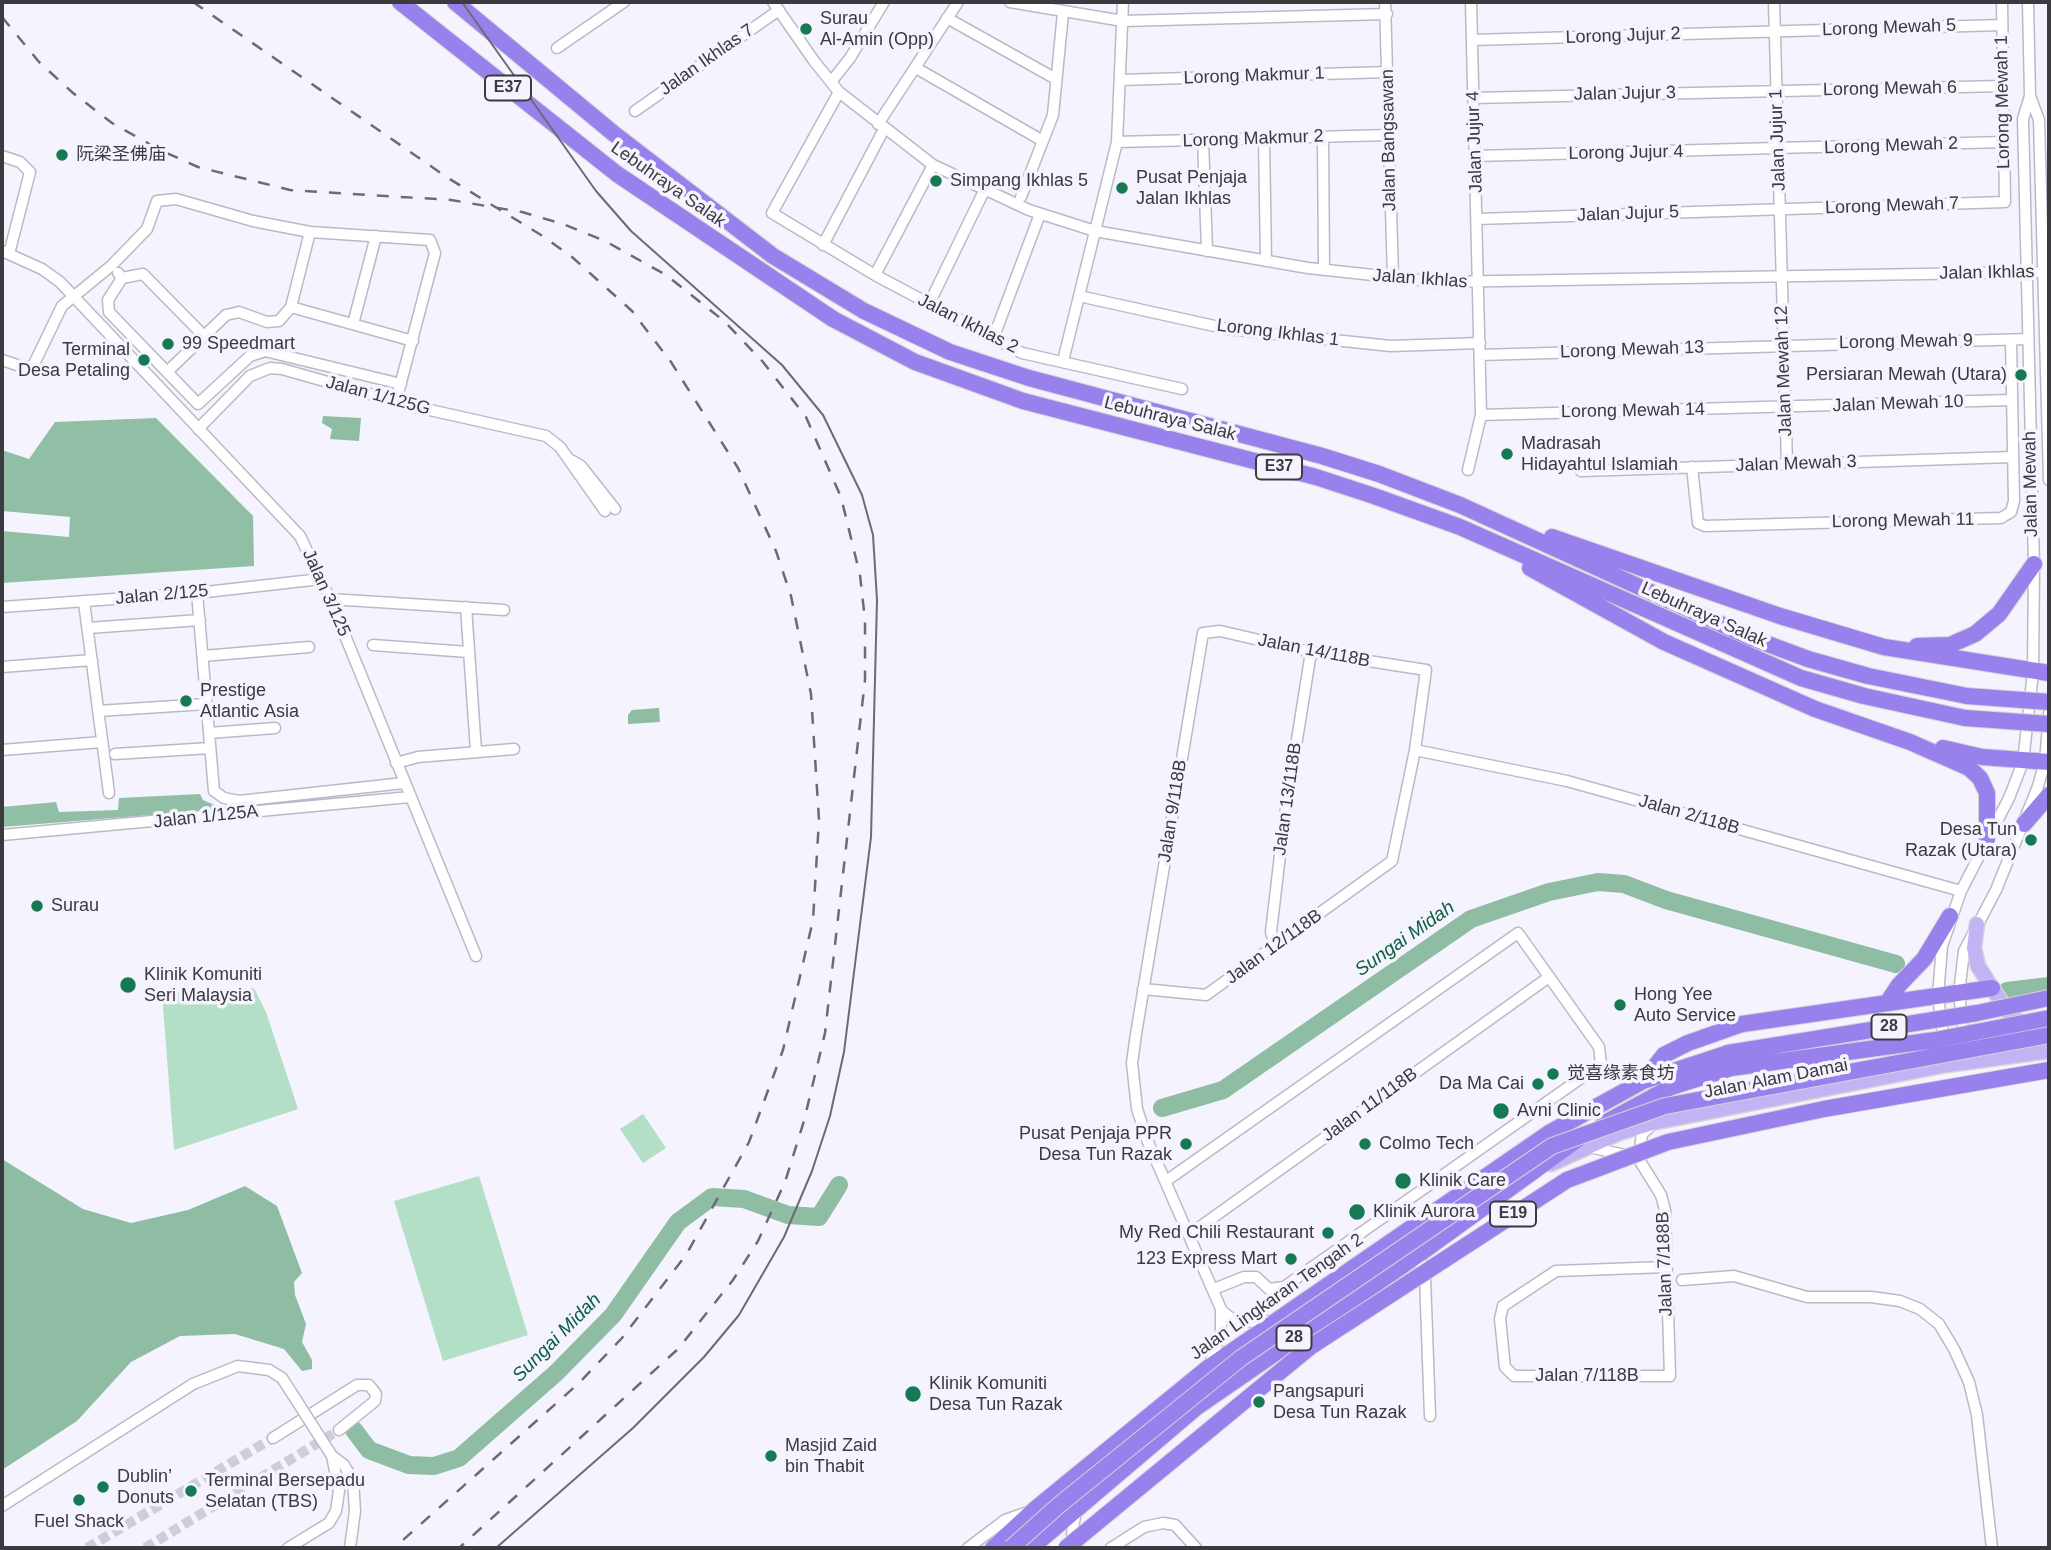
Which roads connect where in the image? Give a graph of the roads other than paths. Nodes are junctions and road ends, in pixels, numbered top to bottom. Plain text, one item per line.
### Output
1 (400, 2) edge
2 (454, 2) edge
3 (624, 2) edge
4 (884, 2) edge
5 (958, 2) edge
6 (1010, 2) edge
7 (1123, 2) edge
8 (1385, 2) edge
9 (1471, 2) edge
10 (1774, 2) edge
11 (2002, 2) edge
12 (2028, 2) edge
13 (776, 6) edge
14 (1063, 13) junction
15 (1387, 14) junction
16 (947, 18) junction
17 (1123, 21) junction
18 (2002, 24) junction
19 (1775, 32) junction
20 (1472, 40) junction
21 (556, 48) dead end
22 (916, 68) junction
23 (1388, 72) junction
24 (1056, 79) junction
25 (1120, 80) junction
26 (831, 82) junction
27 (2003, 86) junction
28 (1777, 91) junction
29 (839, 92) junction
30 (2030, 96) junction
31 (1473, 98) junction
32 (635, 111) dead end
33 (881, 127) junction
34 (1390, 135) junction
35 (1323, 137) junction
36 (1264, 139) junction
37 (1203, 140) junction
38 (1043, 141) junction
39 (1117, 142) junction
40 (2004, 142) junction
41 (1778, 150) junction
42 (2, 156) edge
43 (1475, 156) junction
44 (933, 165) junction
45 (984, 191) junction
46 (1021, 197) dead end
47 (2005, 202) joint
48 (1780, 210) junction
49 (1040, 214) junction
50 (1476, 219) junction
51 (1095, 231) junction
52 (310, 232) junction
53 (376, 236) junction
54 (823, 244) junction
55 (1207, 251) junction
56 (5, 253) edge
57 (1266, 261) junction
58 (111, 266) junction
59 (1324, 270) junction
60 (2044, 272) junction
61 (2027, 273) junction
62 (875, 275) junction
63 (1782, 277) junction
64 (122, 278) junction
65 (1393, 278) junction
66 (1478, 283) junction
67 (1079, 296) junction
68 (72, 297) junction
69 (929, 303) junction
70 (291, 307) junction
71 (353, 324) junction
72 (204, 336) junction
73 (993, 339) junction
74 (2028, 339) junction
75 (2011, 340) junction
76 (413, 341) junction
77 (1784, 345) junction
78 (1480, 349) junction
79 (2048, 355) edge
80 (2, 360) edge
81 (1063, 361) junction
82 (166, 372) junction
83 (401, 384) junction
84 (1182, 389) dead end
85 (2011, 400) junction
86 (396, 401) junction
87 (1785, 408) junction
88 (1481, 415) junction
89 (198, 429) junction
90 (2012, 457) junction
91 (1787, 464) junction
92 (1692, 467) junction
93 (1468, 470) dead end
94 (1581, 471) dead end
95 (2049, 480) edge
96 (1460, 505) junction
97 (608, 507) dead end
98 (1460, 527) junction
99 (2034, 564) junction
100 (321, 579) junction
101 (197, 593) junction
102 (330, 599) junction
103 (84, 602) junction
104 (2, 607) edge
105 (466, 607) junction
106 (505, 610) dead end
107 (200, 620) junction
108 (88, 628) junction
109 (1203, 632) joint
110 (373, 645) dead end
111 (309, 647) dead end
112 (1884, 647) junction
113 (468, 652) junction
114 (1311, 652) junction
115 (202, 656) junction
116 (92, 660) junction
117 (2, 667) edge
118 (2041, 672) edge
119 (2049, 702) edge
120 (206, 704) junction
121 (99, 711) junction
122 (2049, 713) edge
123 (2049, 724) edge
124 (275, 728) dead end
125 (209, 733) junction
126 (102, 742) junction
127 (1910, 742) junction
128 (210, 748) junction
129 (514, 749) dead end
130 (2, 750) edge
131 (1415, 750) junction
132 (475, 751) junction
133 (115, 754) dead end
134 (2023, 762) junction
135 (2047, 762) edge
136 (396, 763) junction
137 (404, 783) junction
138 (109, 793) dead end
139 (2049, 795) edge
140 (410, 797) junction
141 (2024, 824) junction
142 (2, 835) edge
143 (1987, 839) junction
144 (1961, 891) junction
145 (1950, 916) junction
146 (1977, 924) junction
147 (1275, 945) junction
148 (476, 956) dead end
149 (1549, 977) junction
150 (1992, 988) junction
151 (1143, 989) junction
152 (1959, 993) junction
153 (1938, 996) junction
154 (2049, 998) edge
155 (1887, 1003) junction
156 (2049, 1018) edge
157 (2049, 1028) edge
158 (2049, 1035) edge
159 (2049, 1051) edge
160 (1730, 1060) junction
161 (1966, 1062) junction
162 (1946, 1065) junction
163 (2049, 1070) edge
164 (1643, 1081) junction
165 (1655, 1122) junction
166 (1588, 1147) junction
167 (1638, 1158) junction
168 (1520, 1179) junction
169 (1166, 1181) junction
170 (1190, 1234) junction
171 (1418, 1255) junction
172 (1666, 1267) junction
173 (1682, 1279) dead end
174 (1214, 1289) junction
175 (1221, 1309) junction
176 (1277, 1321) junction
177 (1209, 1367) junction
178 (1670, 1376) joint
179 (305, 1416) junction
180 (1430, 1416) dead end
181 (339, 1430) tunnel mouth
182 (274, 1438) tunnel mouth
183 (320, 1441) dead end
184 (332, 1456) junction
185 (2, 1506) edge
186 (1077, 1508) junction
187 (1034, 1510) junction
188 (288, 1548) edge
189 (350, 1548) edge
190 (968, 1548) edge
191 (993, 1548) edge
192 (1011, 1548) edge
193 (1031, 1548) edge
194 (1066, 1548) edge
195 (1076, 1548) edge
196 (1111, 1548) edge
197 (1196, 1548) edge
198 (1992, 1548) edge

1 - 98 highway, Lebuhraya Salak / E37
2 - 96 highway, Lebuhraya Salak / E37
3 - 21 street
4 - 26 street
5 - 16 street
6 - 14 street
7 - 17 street
8 - 15 street, Jalan Bangsawan
9 - 20 street, Jalan Jujur 4
10 - 19 street, Jalan Jujur 1
11 - 18 street, Lorong Mewah 1
12 - 30 street, Jalan Mewah
13 - 26 street, Jalan Ikhlas
13 - 32 street, Jalan Ikhlas 7
14 - 17 street
14 - 24 street
15 - 17 street
15 - 23 street, Jalan Bangsawan
16 - 22 street
16 - 24 street
17 - 25 street
18 - 19 street, Lorong Mewah 5
18 - 27 street, Lorong Mewah 1
19 - 20 street, Lorong Jujur 2
19 - 28 street, Jalan Jujur 1
20 - 31 street, Jalan Jujur 4
22 - 33 street
22 - 38 street
23 - 25 street, Lorong Makmur 1
23 - 34 street, Jalan Bangsawan
24 - 38 street
25 - 39 street
26 - 29 street, Jalan Ikhlas
27 - 28 street, Lorong Mewah 6
27 - 40 street, Lorong Mewah 1
28 - 31 street, Jalan Jujur 3
28 - 41 street, Jalan Jujur 1
29 - 33 street, Jalan Ikhlas
29 - 54 street, Jalan Ikhlas 2
30 - 60 street, Jalan Mewah
30 - 61 street, Jalan Mewah
31 - 43 street, Jalan Jujur 4
33 - 44 street, Jalan Ikhlas
33 - 54 street
34 - 35 street, Lorong Makmur 2
34 - 65 street, Jalan Bangsawan
35 - 36 street, Lorong Makmur 2
35 - 59 street
36 - 37 street, Lorong Makmur 2
36 - 57 street
37 - 39 street, Lorong Makmur 2
37 - 55 street
38 - 46 street
39 - 51 street
40 - 41 street, Lorong Mewah 2
40 - 47 street, Lorong Mewah 1
41 - 43 street, Lorong Jujur 4
41 - 48 street, Jalan Jujur 1
42 - 56 street
43 - 50 street, Jalan Jujur 4
44 - 45 street, Jalan Ikhlas
44 - 62 street
45 - 49 street, Jalan Ikhlas
45 - 69 street
47 - 48 street, Lorong Mewah 7
48 - 50 street, Jalan Jujur 5
48 - 63 street, Jalan Jujur 1
49 - 51 street, Jalan Ikhlas
49 - 73 street
50 - 66 street, Jalan Jujur 4
51 - 55 street, Jalan Ikhlas
51 - 67 street
52 - 53 street
52 - 58 street
52 - 70 street
53 - 71 street
53 - 76 street
54 - 62 street, Jalan Ikhlas 2
55 - 57 street, Jalan Ikhlas
56 - 68 street, Jalan 3/125
57 - 59 street, Jalan Ikhlas
58 - 64 street
58 - 68 street
59 - 65 street, Jalan Ikhlas
60 - 61 street, Jalan Ikhlas
60 - 79 street, Jalan Mewah
61 - 63 street, Jalan Ikhlas
61 - 74 street, Jalan Mewah
62 - 69 street, Jalan Ikhlas 2
63 - 66 street, Jalan Ikhlas
63 - 77 street, Jalan Mewah 12
64 - 72 street
64 - 82 street
65 - 66 street, Jalan Ikhlas
66 - 78 street
67 - 78 street, Lorong Ikhlas 1
67 - 81 street
68 - 80 street
68 - 89 street, Jalan 3/125
69 - 73 street, Jalan Ikhlas 2
70 - 71 street
70 - 72 street
71 - 76 street
72 - 82 street
73 - 81 street, Jalan Ikhlas 2
74 - 75 street, Lorong Mewah 9
74 - 99 street, Jalan Mewah
75 - 77 street, Lorong Mewah 9
75 - 85 street
76 - 83 street
77 - 78 street, Lorong Mewah 13
77 - 87 street, Jalan Mewah 12
78 - 88 street
79 - 95 street, Jalan Mewah
81 - 84 street, Jalan Ikhlas 2
82 - 83 street
83 - 86 street
85 - 87 street, Jalan Mewah 10
85 - 90 street
86 - 89 street, Jalan 1/125G
86 - 97 street, Jalan 1/125G
87 - 88 street, Lorong Mewah 14
87 - 91 street, Jalan Mewah 12
88 - 93 street
89 - 100 street, Jalan 3/125
90 - 91 street, Jalan Mewah 3
90 - 92 street, Lorong Mewah 11
91 - 92 street, Jalan Mewah 3
92 - 94 street, Jalan Mewah 3
96 - 112 highway
96 - 119 highway, Lebuhraya Salak / E37, bridge
98 - 123 highway, Lebuhraya Salak / E37, bridge
98 - 127 highway
99 - 112 highway
99 - 118 street, Jalan Mewah
100 - 101 street, Jalan 2/125
100 - 102 street, Jalan 3/125
101 - 103 street, Jalan 2/125
101 - 107 street
102 - 105 street
102 - 136 street, Jalan 3/125
103 - 104 street, Jalan 2/125
103 - 108 street
105 - 106 street
105 - 113 street
107 - 108 street
107 - 115 street
108 - 116 street
109 - 114 street, Jalan 14/118B
109 - 151 street, Jalan 9/118B
110 - 113 street
111 - 115 street
112 - 118 highway
113 - 132 street
114 - 131 street, Jalan 14/118B
114 - 147 street, Jalan 13/118B
115 - 120 street
116 - 117 street
116 - 121 street
118 - 134 street, Jalan Mewah
120 - 121 street
120 - 125 street
121 - 126 street
122 - 135 street
124 - 125 street
125 - 128 street
126 - 130 street
126 - 138 street
127 - 134 highway
127 - 143 highway
128 - 133 street
128 - 137 street
129 - 132 street
131 - 144 street, Jalan 2/118B
131 - 147 street, Jalan 12/118B
132 - 136 street
134 - 135 highway
134 - 143 street, Jalan Mewah
135 - 141 street
136 - 137 street, Jalan 3/125
137 - 140 street, Jalan 3/125
139 - 141 highway
140 - 142 street, Jalan 1/125A
140 - 148 street, Jalan 3/125
141 - 146 street
143 - 144 street, Jalan Mewah
144 - 145 street, Jalan Mewah
145 - 153 street, Jalan Mewah
145 - 155 highway
146 - 150 main road
146 - 152 street
147 - 151 street, Jalan 12/118B
149 - 169 street
149 - 170 street, Jalan 11/118B
149 - 174 street
150 - 152 highway
150 - 157 main road
151 - 169 street, Jalan 9/118B
152 - 153 highway
152 - 161 street
153 - 155 highway
153 - 162 street, Jalan Mewah
154 - 160 highway, Jalan Lingkaran Tengah 2 / 28, bridge
155 - 164 highway
156 - 160 highway, Jalan Lingkaran Tengah 2 / 28, bridge
158 - 192 highway, E19, bridge
159 - 161 main road, Jalan Alam Damai
160 - 164 highway, Jalan Lingkaran Tengah 2 / 28
160 - 168 highway, Jalan Lingkaran Tengah 2 / 28
161 - 162 main road, Jalan Alam Damai
162 - 165 main road, Jalan Alam Damai
163 - 194 highway, E19, bridge
164 - 176 highway, Jalan Lingkaran Tengah 2 / 28
165 - 166 main road, Jalan Alam Damai
165 - 167 street
166 - 167 street
166 - 168 main road, Jalan Alam Damai
167 - 172 street, Jalan 7/188B
168 - 171 highway, Jalan Lingkaran Tengah 2 / 28
169 - 170 street, Jalan 9/118B
170 - 174 street, Jalan 9/118B
171 - 180 street
171 - 186 highway, Jalan Lingkaran Tengah 2 / 28
172 - 178 street, Jalan 7/188B
172 - 178 street, Jalan 7/118B
173 - 198 street
174 - 175 street, Jalan 9/118B
175 - 176 street
175 - 177 street
176 - 177 highway, Jalan Lingkaran Tengah 2 / 28
177 - 187 highway, Jalan Lingkaran Tengah 2 / 28
179 - 181 street
179 - 182 street
179 - 183 street
184 - 185 street, bridge
184 - 188 street
184 - 189 street
186 - 193 highway, Jalan Lingkaran Tengah 2 / 28
186 - 195 street
187 - 190 street
187 - 191 highway, Jalan Lingkaran Tengah 2 / 28
196 - 197 street

